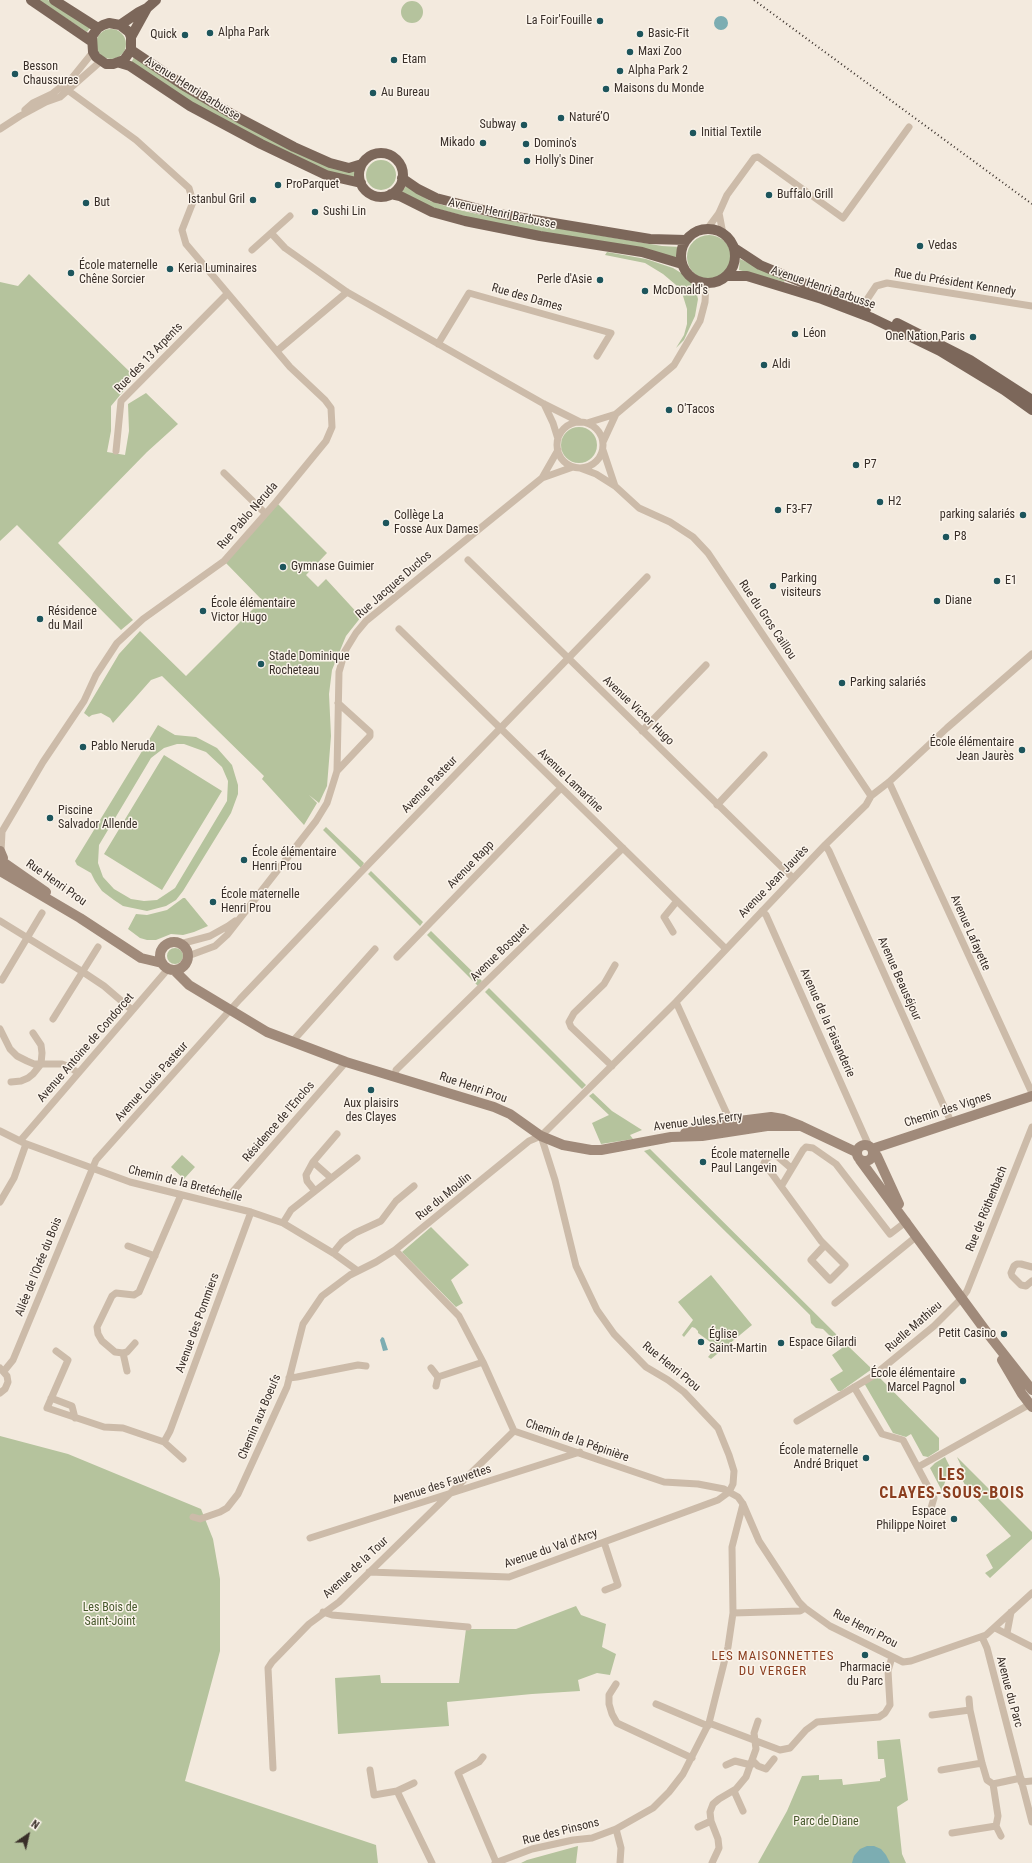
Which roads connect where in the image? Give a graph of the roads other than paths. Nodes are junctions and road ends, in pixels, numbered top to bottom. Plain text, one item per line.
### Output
1 (31, 0) edge
2 (54, 0) edge
3 (156, 0) edge
4 (147, 8) junction
5 (120, 25) junction
6 (98, 28) junction
7 (131, 38) junction
8 (91, 41) junction
9 (131, 50) junction
10 (93, 52) junction
11 (101, 61) junction
12 (120, 63) junction
13 (82, 78) junction
14 (65, 90) junction
15 (79, 100) junction
16 (20, 116) junction
17 (0, 119) edge
18 (909, 126) dead end
19 (3, 127) edge
20 (362, 164) junction
21 (402, 178) junction
22 (361, 183) junction
23 (391, 194) junction
24 (719, 213) junction
25 (290, 216) dead end
26 (707, 229) junction
27 (271, 233) junction
28 (723, 234) junction
29 (686, 240) junction
30 (734, 248) junction
31 (252, 250) dead end
32 (682, 264) junction
33 (726, 276) junction
34 (706, 283) junction
35 (347, 292) junction
36 (227, 294) junction
37 (1032, 306) edge
38 (862, 307) junction
39 (438, 344) junction
40 (277, 351) junction
41 (597, 356) dead end
42 (1032, 400) edge
43 (544, 404) junction
44 (1032, 410) edge
45 (616, 414) junction
46 (584, 422) junction
47 (558, 439) junction
48 (603, 446) junction
49 (558, 450) junction
50 (116, 451) dead end
51 (576, 468) junction
52 (224, 474) dead end
53 (542, 478) junction
54 (615, 486) junction
55 (265, 513) junction
56 (468, 560) dead end
57 (647, 577) dead end
58 (399, 629) dead end
59 (1032, 654) edge
60 (568, 658) junction
61 (706, 666) dead end
62 (338, 703) junction
63 (500, 728) junction
64 (642, 731) junction
65 (764, 755) dead end
66 (337, 770) junction
67 (889, 782) junction
68 (561, 788) junction
69 (871, 796) junction
70 (717, 805) junction
71 (1, 833) edge
72 (825, 845) junction
73 (622, 848) junction
74 (0, 852) edge
75 (1, 867) edge
76 (793, 878) junction
77 (677, 901) junction
78 (762, 911) junction
79 (42, 913) dead end
80 (243, 914) junction
81 (0, 921) edge
82 (673, 932) dead end
83 (27, 938) junction
84 (180, 944) junction
85 (98, 947) dead end
86 (375, 949) dead end
87 (726, 949) junction
88 (131, 950) junction
89 (161, 951) junction
90 (397, 957) dead end
91 (186, 961) junction
92 (615, 965) dead end
93 (168, 967) junction
94 (83, 972) junction
95 (2, 980) dead end
96 (188, 985) junction
97 (676, 1002) junction
98 (132, 1010) junction
99 (230, 1010) junction
100 (53, 1019) dead end
101 (0, 1029) edge
102 (32, 1033) dead end
103 (292, 1042) junction
104 (346, 1062) junction
105 (40, 1064) junction
106 (612, 1066) junction
107 (78, 1073) junction
108 (395, 1076) junction
109 (11, 1082) dead end
110 (1032, 1093) edge
111 (1032, 1096) edge
112 (951, 1122) junction
113 (733, 1126) junction
114 (1032, 1127) edge
115 (0, 1131) edge
116 (337, 1134) dead end
117 (541, 1136) junction
118 (23, 1142) junction
119 (871, 1149) junction
120 (858, 1156) junction
121 (357, 1158) dead end
122 (313, 1162) junction
123 (791, 1168) junction
124 (92, 1169) junction
125 (331, 1178) junction
126 (414, 1186) dead end
127 (782, 1186) junction
128 (315, 1191) junction
129 (181, 1195) junction
130 (228, 1197) dead end
131 (0, 1202) edge
132 (251, 1212) junction
133 (907, 1221) junction
134 (282, 1223) junction
135 (917, 1236) junction
136 (825, 1245) junction
137 (128, 1246) dead end
138 (395, 1250) junction
139 (333, 1253) junction
140 (155, 1256) junction
141 (1032, 1267) edge
142 (358, 1271) junction
143 (1032, 1281) edge
144 (962, 1298) junction
145 (835, 1303) dead end
146 (988, 1334) junction
147 (135, 1343) dead end
148 (56, 1351) dead end
149 (123, 1353) junction
150 (483, 1362) junction
151 (366, 1366) dead end
152 (431, 1368) dead end
153 (2, 1369) edge
154 (127, 1370) dead end
155 (438, 1377) junction
156 (290, 1378) junction
157 (436, 1386) dead end
158 (854, 1387) junction
159 (1032, 1390) edge
160 (0, 1393) edge
161 (51, 1398) junction
162 (1031, 1405) edge
163 (75, 1418) junction
164 (797, 1421) dead end
165 (514, 1431) junction
166 (164, 1442) junction
167 (580, 1452) junction
168 (183, 1459) dead end
169 (918, 1467) junction
170 (729, 1492) junction
171 (449, 1494) junction
172 (743, 1504) junction
173 (931, 1508) dead end
174 (193, 1517) dead end
175 (310, 1538) dead end
176 (604, 1542) junction
177 (369, 1572) junction
178 (605, 1590) dead end
179 (1032, 1593) edge
180 (805, 1608) junction
181 (323, 1612) junction
182 (1011, 1612) junction
183 (733, 1613) junction
184 (468, 1627) dead end
185 (996, 1628) junction
186 (1007, 1633) junction
187 (982, 1637) junction
188 (1032, 1647) edge
189 (892, 1658) junction
190 (616, 1684) dead end
191 (970, 1699) dead end
192 (656, 1704) dead end
193 (970, 1710) junction
194 (932, 1715) dead end
195 (758, 1721) dead end
196 (708, 1725) junction
197 (754, 1740) junction
198 (483, 1757) dead end
199 (692, 1758) junction
200 (774, 1759) dead end
201 (752, 1763) junction
202 (982, 1763) junction
203 (726, 1765) dead end
204 (273, 1768) dead end
205 (370, 1770) dead end
206 (941, 1770) dead end
207 (1021, 1780) junction
208 (1032, 1780) edge
209 (414, 1783) dead end
210 (993, 1784) junction
211 (397, 1791) junction
212 (734, 1791) junction
213 (743, 1811) dead end
214 (711, 1821) junction
215 (1032, 1822) edge
216 (996, 1826) junction
217 (698, 1827) dead end
218 (616, 1829) junction
219 (952, 1832) dead end
220 (1001, 1836) dead end
221 (432, 1863) edge
222 (495, 1863) edge
223 (620, 1863) edge
224 (712, 1863) edge

1 - 8 main road
2 - 6 main road
3 - 4 main road
4 - 5 main road
4 - 7 main road
5 - 6 main road
5 - 7 main road
6 - 8 main road
7 - 9 main road
8 - 10 main road
9 - 12 main road
9 - 20 main road, Avenue Henri Barbusse
10 - 11 main road
10 - 14 street
11 - 12 main road
11 - 13 street
12 - 22 main road, Avenue Henri Barbusse
13 - 14 street
13 - 15 street
14 - 15 street
14 - 16 street
14 - 16 street
15 - 36 street, Rue Pablo Neruda
16 - 19 street
17 - 19 street
18 - 24 street
20 - 21 main road
20 - 22 main road
21 - 23 main road
21 - 29 main road, Avenue Henri Barbusse
22 - 23 main road
23 - 32 main road, Avenue Henri Barbusse
24 - 26 street
24 - 28 street
25 - 27 street
26 - 28 main road
26 - 29 main road
27 - 31 street
27 - 35 street
28 - 30 main road
29 - 32 main road
30 - 33 main road
30 - 38 main road, Avenue Henri Barbusse
32 - 34 main road
33 - 34 main road
33 - 44 main road, Avenue Henri Barbusse
34 - 45 street, Rue Jacques Duclos
35 - 39 street
35 - 40 street
36 - 40 street, Rue Pablo Neruda
36 - 50 street, Rue des 13 Arpents
37 - 38 street, Rue du Président Kennedy
38 - 42 main road, Avenue Henri Barbusse
39 - 41 street, Rue des Dames
39 - 43 street
40 - 55 street, Rue Pablo Neruda
43 - 46 street
43 - 47 street
45 - 46 street, Rue Jacques Duclos
45 - 48 street, Rue Jacques Duclos
46 - 47 street, Rue Jacques Duclos
46 - 48 street
47 - 49 street, Rue Jacques Duclos
48 - 51 street, Rue Jacques Duclos
48 - 54 street, Rue du Gros Caillou
49 - 51 street
49 - 53 street, Rue Jacques Duclos
51 - 53 street, Rue Jacques Duclos
51 - 54 street, Rue du Gros Caillou
52 - 55 street
53 - 62 street, Rue Jacques Duclos
54 - 69 street, Rue du Gros Caillou
55 - 71 street, Rue Pablo Neruda
56 - 60 street, Avenue Victor Hugo
57 - 60 street, Avenue Pasteur
58 - 63 street, Avenue Lamartine
59 - 67 street, Avenue Jean Jaurès
60 - 63 street, Avenue Pasteur
60 - 64 street, Avenue Victor Hugo
61 - 64 street
62 - 66 street, Rue Jacques Duclos
62 - 66 street
63 - 68 street, Avenue Lamartine
63 - 99 street, Avenue Pasteur
64 - 70 street, Avenue Victor Hugo
65 - 70 street
66 - 80 street, Rue Jacques Duclos
67 - 69 street, Avenue Jean Jaurès
67 - 110 street, Avenue Lafayette
68 - 73 street, Avenue Lamartine
68 - 90 street, Avenue Rapp
69 - 72 street, Avenue Jean Jaurès
70 - 76 street, Avenue Victor Hugo
71 - 74 street, Rue Pablo Neruda
72 - 76 street, Avenue Jean Jaurès
72 - 112 street, Avenue Beauséjour
73 - 77 street, Avenue Lamartine
73 - 108 street, Avenue Bosquet
74 - 75 street
75 - 88 street, Rue Henri Prou
76 - 78 street, Avenue Jean Jaurès
77 - 82 street
77 - 87 street, Avenue Lamartine
78 - 87 street, Avenue Jean Jaurès
78 - 119 street, Avenue de la Faisanderie
79 - 83 street
80 - 84 street, Rue Jacques Duclos
80 - 91 street, Rue Jacques Duclos
81 - 83 street
83 - 94 street
83 - 95 street
84 - 89 street
84 - 91 street
85 - 94 street
86 - 103 street
87 - 97 street, Avenue Jean Jaurès
88 - 89 street, Rue Henri Prou
88 - 93 street, Rue Henri Prou
89 - 93 street
91 - 93 street
91 - 96 street
92 - 106 street
93 - 96 street, Rue Henri Prou
93 - 98 street, Avenue Antoine de Condorcet
94 - 98 street
94 - 100 street
96 - 99 street, Rue Henri Prou
97 - 106 street, Avenue Jean Jaurès
97 - 113 street
98 - 107 street, Avenue Antoine de Condorcet
99 - 103 street, Rue Henri Prou
99 - 124 street, Avenue Louis Pasteur
101 - 105 street
102 - 105 street
103 - 104 street, Rue Henri Prou
104 - 108 street, Rue Henri Prou
104 - 130 street, Résidence de l'Enclos
105 - 107 street
105 - 109 street
106 - 117 street, Avenue Jean Jaurès
107 - 118 street, Avenue Antoine de Condorcet
108 - 117 street, Rue Henri Prou
111 - 112 street, Chemin des Vignes
112 - 119 street, Chemin des Vignes
113 - 117 street, Avenue Jules Ferry
113 - 120 street, Avenue Jules Ferry
114 - 144 street, Rue de Röthenbach
115 - 118 street, Chemin de la Bretéchelle
116 - 122 street
117 - 138 street, Rue du Moulin
117 - 170 street, Rue Henri Prou
118 - 124 street, Chemin de la Bretéchelle
118 - 131 street
119 - 120 street
119 - 120 street
119 - 133 street
120 - 133 street
121 - 125 street
122 - 125 street
122 - 128 street
123 - 127 street
123 - 127 street
123 - 133 street
124 - 129 street, Chemin de la Bretéchelle
124 - 153 street, Allée de l'Orée du Bois
125 - 128 street
126 - 139 street
127 - 136 street
128 - 134 street
129 - 132 street, Chemin de la Bretéchelle
129 - 140 street
132 - 134 street, Chemin de la Bretéchelle
132 - 166 street, Avenue des Pommiers
133 - 135 street
134 - 139 street, Chemin de la Bretéchelle
135 - 144 street
135 - 145 street
136 - 136 street
137 - 140 street
138 - 142 street, Rue du Moulin
138 - 150 street, Chemin de la Pépinière
139 - 142 street, Chemin de la Bretéchelle
140 - 149 street
141 - 143 street
142 - 156 street, Chemin aux Boeufs
144 - 146 street
144 - 158 street, Ruelle Mathieu
146 - 159 street
146 - 162 street
147 - 149 street
148 - 161 street
149 - 154 street
150 - 155 street
150 - 165 street, Chemin de la Pépinière
151 - 156 street
152 - 155 street
153 - 160 street, Allée de l'Orée du Bois
155 - 157 street
156 - 174 street, Chemin aux Boeufs
158 - 164 street, Ruelle Mathieu
158 - 169 street
161 - 163 street
161 - 163 street
162 - 169 street
163 - 166 street
165 - 167 street, Chemin de la Pépinière
165 - 171 street, Avenue de la Tour
166 - 168 street
167 - 170 street, Chemin de la Pépinière
167 - 171 street, Avenue des Fauvettes
169 - 173 street
170 - 172 street, Rue Henri Prou
170 - 176 street, Avenue du Val d'Arcy
171 - 175 street, Avenue des Fauvettes
171 - 177 street, Avenue de la Tour
172 - 180 street, Rue Henri Prou
172 - 183 street, Rue des Pinsons
176 - 177 street, Avenue du Val d'Arcy
176 - 178 street
177 - 181 street, Avenue de la Tour
179 - 182 street, Rue Henri Prou
180 - 183 street
180 - 189 street, Rue Henri Prou
181 - 184 street
181 - 204 street, Avenue de la Tour
182 - 185 street, Rue Henri Prou
182 - 186 street
183 - 196 street, Rue des Pinsons
185 - 186 street
185 - 187 street, Rue Henri Prou
186 - 188 street
187 - 189 street, Rue Henri Prou
187 - 207 street, Avenue du Parc
189 - 197 street
190 - 199 street
191 - 193 street
192 - 196 street
193 - 194 street
193 - 202 street
195 - 197 street
196 - 197 street
196 - 199 street, Rue des Pinsons
197 - 201 street
198 - 222 street
199 - 218 street, Rue des Pinsons
200 - 201 street
201 - 203 street
201 - 212 street
202 - 206 street
202 - 210 street
205 - 211 street
207 - 208 street
207 - 210 street
207 - 215 street, Avenue du Parc
209 - 211 street
210 - 216 street
211 - 221 street
212 - 213 street
212 - 214 street
214 - 217 street
214 - 224 street
216 - 219 street
216 - 220 street
218 - 222 street, Rue des Pinsons
218 - 223 street

